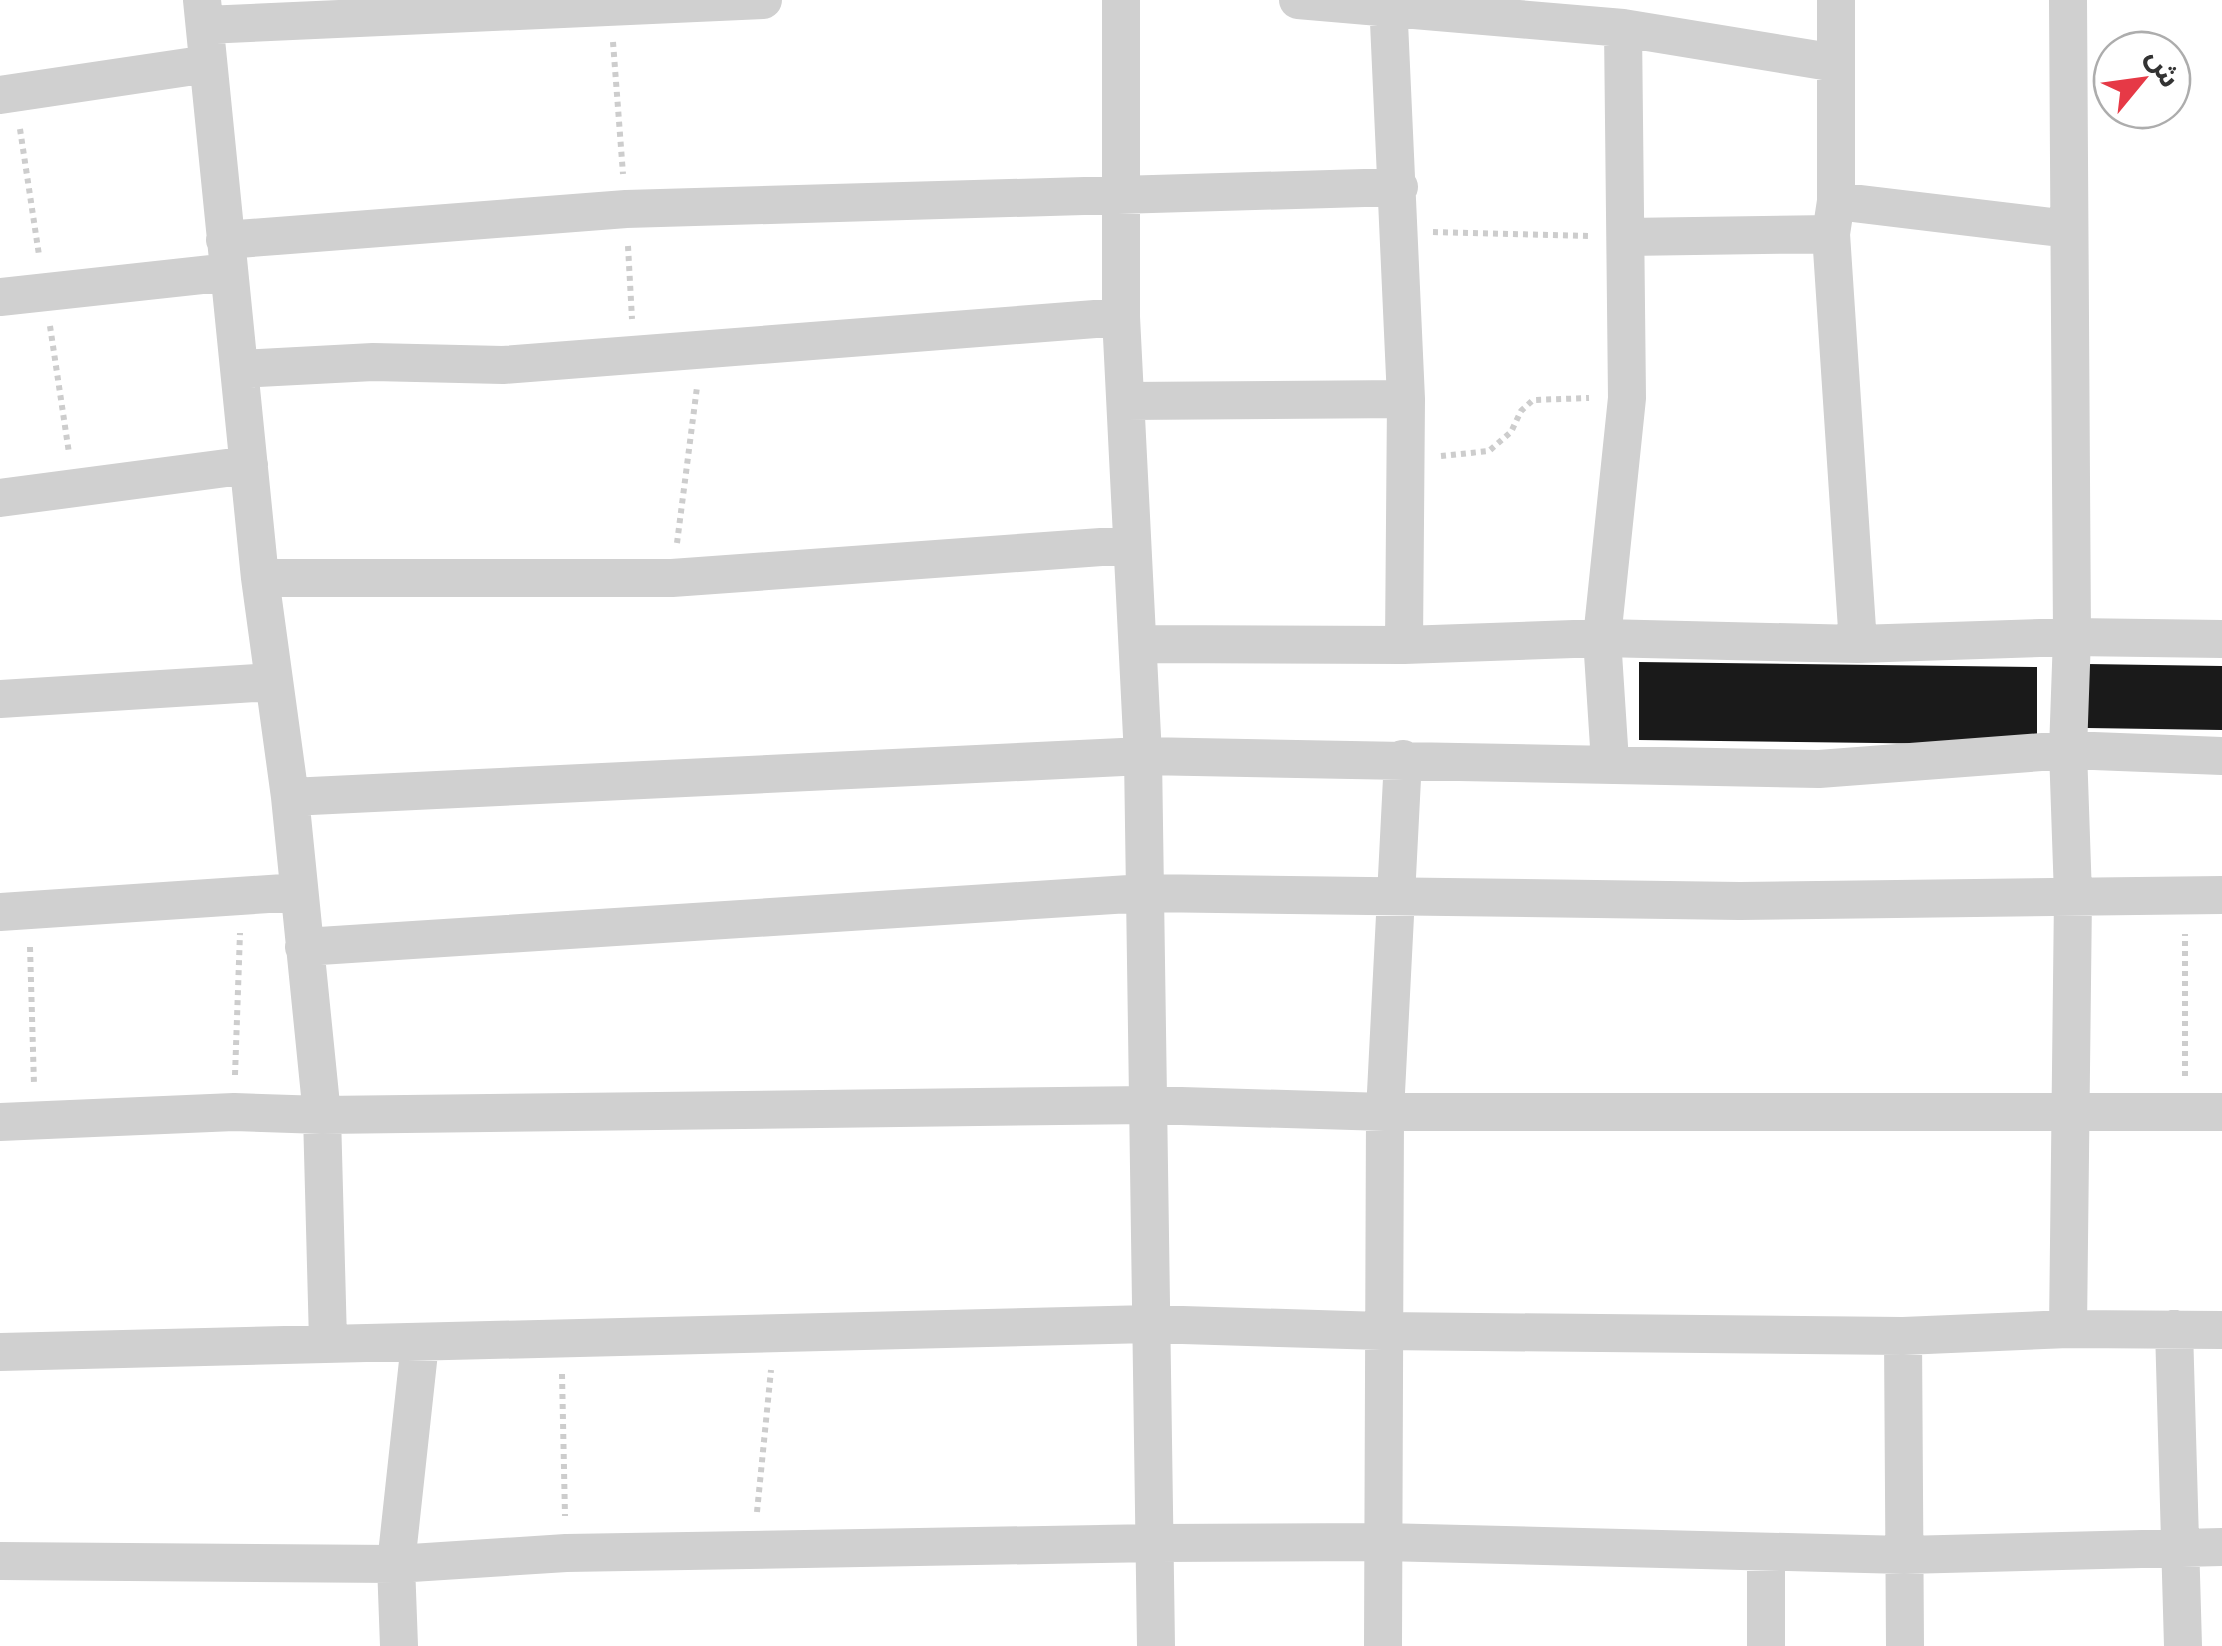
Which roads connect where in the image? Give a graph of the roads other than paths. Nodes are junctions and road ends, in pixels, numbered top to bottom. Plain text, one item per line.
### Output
1 (763, 0) edge
2 (1121, 0) edge
3 (1298, 0) edge
4 (1836, 0) edge
5 (2068, 0) edge
6 (1388, 2) edge
7 (203, 13) edge
8 (1624, 28) junction
9 (1836, 63) junction
10 (208, 64) junction
11 (7, 94) edge
12 (1399, 186) junction
13 (1123, 194) junction
14 (1834, 218) junction
15 (2069, 228) junction
16 (1626, 237) junction
17 (227, 256) junction
18 (0, 297) edge
19 (1121, 316) junction
20 (239, 369) junction
21 (1406, 398) junction
22 (1126, 401) junction
23 (249, 465) junction
24 (0, 498) edge
25 (1129, 545) junction
26 (260, 578) junction
27 (2072, 637) junction
28 (1602, 638) junction
29 (2222, 639) edge
30 (1140, 644) junction
31 (1858, 644) junction
32 (1404, 645) junction
33 (273, 682) junction
34 (0, 700) edge
35 (2068, 750) junction
36 (1142, 756) junction
37 (2222, 756) edge
38 (1403, 759) junction
39 (1610, 762) junction
40 (290, 798) junction
41 (299, 892) junction
42 (1145, 893) junction
43 (1398, 894) junction
44 (2074, 896) junction
45 (2204, 896) edge
46 (14, 911) edge
47 (304, 947) junction
48 (1148, 1105) junction
49 (1385, 1112) junction
50 (2222, 1112) edge
51 (322, 1115) junction
52 (2069, 1115) junction
53 (18, 1122) edge
54 (1150, 1324) junction
55 (2068, 1328) junction
56 (2174, 1329) junction
57 (2222, 1330) edge
58 (1382, 1331) junction
59 (1903, 1336) junction
60 (328, 1341) junction
61 (420, 1343) junction
62 (0, 1352) edge
63 (1383, 1542) junction
64 (1157, 1543) junction
65 (2183, 1546) junction
66 (2222, 1547) edge
67 (1766, 1554) junction
68 (1904, 1555) junction
69 (0, 1561) edge
70 (396, 1564) junction
71 (399, 1646) edge
72 (1156, 1646) edge
73 (1382, 1646) edge
74 (1766, 1646) edge
75 (1906, 1646) edge
76 (2183, 1646) edge

1 - 7 street
2 - 13 street
3 - 6 street
4 - 9 street
5 - 15 street
6 - 8 street
6 - 12 street
7 - 10 street
8 - 9 street
8 - 16 street
9 - 14 street
10 - 11 street
10 - 17 street
12 - 13 street
12 - 21 street
13 - 17 street
13 - 19 street
14 - 15 street
14 - 16 street
14 - 31 street
15 - 27 street
16 - 28 street
17 - 18 street
17 - 20 street
19 - 20 street
19 - 22 street
20 - 23 street
21 - 22 street
21 - 32 street
22 - 25 street
23 - 24 street
23 - 26 street
25 - 26 street
25 - 30 street
26 - 33 street
27 - 29 street
27 - 31 street
27 - 35 street
28 - 31 street
28 - 32 street
28 - 39 street
30 - 32 street
30 - 36 street
33 - 34 street
33 - 40 street
35 - 37 street
35 - 39 street
35 - 44 street
36 - 38 street
36 - 40 street
36 - 42 street
38 - 39 street
38 - 43 street
40 - 41 street
41 - 46 street
41 - 47 street
42 - 43 street
42 - 47 street
42 - 48 street
43 - 44 street
43 - 49 street
44 - 45 street
44 - 52 street
47 - 51 street
48 - 49 street
48 - 51 street
48 - 54 street
49 - 52 street
49 - 58 street
50 - 52 street
51 - 53 street
51 - 60 street
52 - 55 street
54 - 58 street
54 - 61 street
54 - 64 street
55 - 56 street
55 - 59 street
56 - 57 street
56 - 65 street
58 - 59 street
58 - 63 street
59 - 68 street
60 - 61 street
60 - 62 street
61 - 70 street
63 - 64 street
63 - 67 street
63 - 73 street
64 - 70 street
64 - 72 street
65 - 66 street
65 - 68 street
65 - 76 street
67 - 68 street
67 - 74 street
68 - 75 street
69 - 70 street
70 - 71 street

